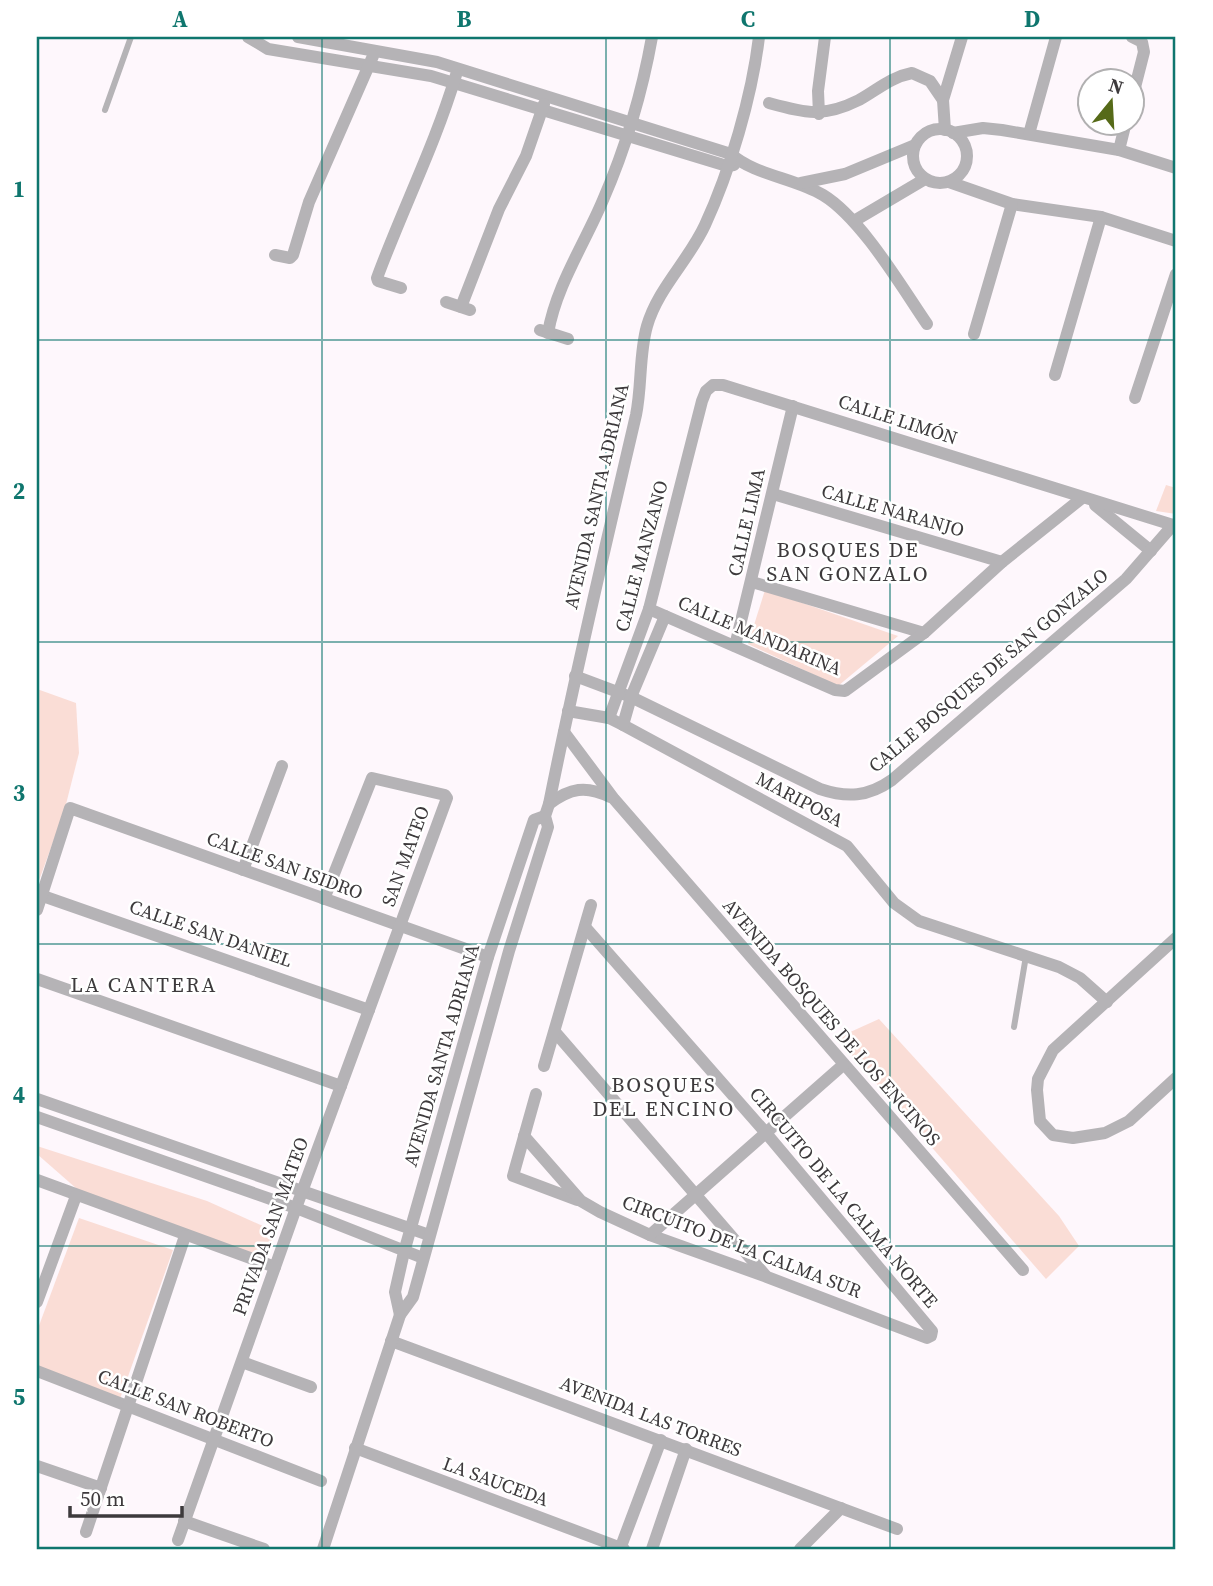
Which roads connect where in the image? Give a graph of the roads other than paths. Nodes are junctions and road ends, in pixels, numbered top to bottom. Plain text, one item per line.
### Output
1 (131, 37) edge
2 (248, 37) edge
3 (298, 37) edge
4 (652, 37) edge
5 (760, 37) edge
6 (825, 37) edge
7 (962, 37) edge
8 (1056, 37) edge
9 (1132, 37) edge
10 (375, 50) junction
11 (370, 64) junction
12 (1140, 66) edge
13 (458, 68) junction
14 (454, 83) junction
15 (546, 95) junction
16 (943, 100) junction
17 (769, 103) dead end
18 (542, 109) junction
19 (105, 110) dead end
20 (819, 114) junction
21 (632, 122) junction
22 (949, 131) junction
23 (1029, 134) junction
24 (628, 136) junction
25 (1122, 136) edge
26 (915, 145) junction
27 (1119, 150) junction
28 (729, 160) junction
29 (1176, 168) edge
30 (925, 179) junction
31 (949, 182) junction
32 (801, 183) junction
33 (1012, 204) junction
34 (1101, 217) junction
35 (854, 221) junction
36 (1176, 241) edge
37 (275, 255) dead end
38 (1176, 274) edge
39 (401, 288) dead end
40 (446, 302) dead end
41 (927, 324) dead end
42 (974, 334) dead end
43 (568, 339) dead end
44 (1055, 375) dead end
45 (1135, 398) dead end
46 (702, 401) joint
47 (793, 406) junction
48 (773, 495) junction
49 (1086, 499) junction
50 (1175, 524) edge
51 (1151, 551) junction
52 (1002, 562) junction
53 (752, 582) junction
54 (649, 609) junction
55 (665, 616) junction
56 (924, 633) junction
57 (736, 646) junction
58 (575, 676) junction
59 (625, 694) junction
60 (568, 711) junction
61 (609, 718) junction
62 (623, 725) junction
63 (564, 732) junction
64 (282, 766) dead end
65 (614, 799) junction
66 (547, 810) junction
67 (243, 870) junction
68 (40, 895) junction
69 (324, 899) junction
70 (591, 905) dead end
71 (37, 910) edge
72 (400, 926) junction
73 (585, 927) junction
74 (1176, 938) edge
75 (1026, 956) junction
76 (488, 957) junction
77 (37, 979) edge
78 (1107, 1002) junction
79 (369, 1010) junction
80 (1014, 1027) dead end
81 (555, 1032) junction
82 (843, 1065) junction
83 (544, 1066) dead end
84 (1176, 1078) edge
85 (341, 1086) junction
86 (536, 1094) dead end
87 (37, 1098) edge
88 (37, 1116) edge
89 (766, 1133) junction
90 (524, 1136) junction
91 (37, 1180) edge
92 (302, 1191) junction
93 (696, 1195) junction
94 (76, 1196) junction
95 (581, 1201) junction
96 (296, 1208) junction
97 (410, 1229) junction
98 (429, 1235) junction
99 (650, 1235) junction
100 (185, 1236) junction
101 (404, 1252) junction
102 (423, 1258) junction
103 (275, 1268) junction
104 (1023, 1270) dead end
105 (767, 1277) junction
106 (37, 1302) edge
107 (400, 1315) junction
108 (931, 1336) joint
109 (391, 1341) junction
110 (242, 1362) junction
111 (37, 1371) edge
112 (311, 1387) dead end
113 (129, 1406) junction
114 (213, 1439) junction
115 (661, 1440) junction
116 (355, 1448) junction
117 (687, 1449) junction
118 (37, 1465) edge
119 (321, 1481) dead end
120 (102, 1488) junction
121 (841, 1508) junction
122 (184, 1521) junction
123 (897, 1529) dead end
124 (86, 1532) dead end
125 (178, 1539) dead end
126 (264, 1549) edge
127 (323, 1549) edge
128 (621, 1549) edge
129 (652, 1549) edge
130 (800, 1549) edge

1 - 19 lane
2 - 11 street
3 - 10 street
4 - 21 street
5 - 28 street, AVENIDA SANTA ADRIANA
6 - 20 street
7 - 16 street
8 - 23 street
9 - 12 street
10 - 11 street
10 - 13 street
11 - 14 street
11 - 37 street
13 - 14 street
13 - 15 street
14 - 18 street
14 - 39 street
15 - 18 street
15 - 21 street
16 - 20 street
16 - 22 street
17 - 20 street
18 - 24 street
18 - 40 street
21 - 24 street
21 - 28 street
22 - 23 street
22 - 26 street
22 - 31 street
23 - 27 street
24 - 28 street
24 - 43 street
25 - 27 street
26 - 30 street
26 - 32 street
27 - 29 street
28 - 32 street
28 - 58 street, AVENIDA SANTA ADRIANA
30 - 31 street
30 - 35 street
31 - 33 street
32 - 35 street
33 - 34 street
33 - 42 street
34 - 36 street
34 - 44 street
35 - 41 street
38 - 45 street
46 - 47 street, CALLE LIMÓN
46 - 54 street, CALLE MANZANO
47 - 48 street, CALLE LIMA
47 - 49 street, CALLE LIMÓN
48 - 52 street, CALLE NARANJO
48 - 53 street, CALLE LIMA
49 - 50 street, CALLE LIMÓN
49 - 51 street, CALLE LIMÓN
49 - 52 street, CALLE MANDARINA
50 - 51 street, CALLE BOSQUES DE SAN GONZALO
51 - 59 street, CALLE BOSQUES DE SAN GONZALO
52 - 56 street, CALLE MANDARINA
53 - 56 street
53 - 57 street, CALLE LIMA
54 - 55 street, CALLE MANDARINA
54 - 59 street, CALLE MANZANO
55 - 57 street, CALLE MANDARINA
55 - 59 street, CALLE MANZANO
56 - 57 street, CALLE MANDARINA
58 - 59 street, CALLE BOSQUES DE SAN GONZALO
58 - 60 street, AVENIDA SANTA ADRIANA
59 - 61 street, CALLE MANZANO
59 - 62 street, CALLE MANZANO
60 - 61 street, MARIPOSA
60 - 63 street, AVENIDA SANTA ADRIANA
61 - 62 street, MARIPOSA
62 - 75 street, MARIPOSA
63 - 65 street, AVENIDA BOSQUES DE LOS ENCINOS
63 - 66 street, AVENIDA SANTA ADRIANA
64 - 67 street
65 - 66 street
65 - 82 street, AVENIDA BOSQUES DE LOS ENCINOS
66 - 76 street, AVENIDA SANTA ADRIANA
66 - 98 street, AVENIDA SANTA ADRIANA
67 - 68 street, CALLE SAN ISIDRO
67 - 69 street, CALLE SAN ISIDRO
68 - 71 street
68 - 79 street, CALLE SAN DANIEL
69 - 72 street, CALLE SAN ISIDRO
69 - 72 street, SAN MATEO
70 - 73 street
72 - 76 street, CALLE SAN ISIDRO
72 - 79 street, PRIVADA SAN MATEO
73 - 81 street
73 - 89 street, CIRCUITO DE LA CALMA NORTE
74 - 78 street
75 - 78 street, MARIPOSA
75 - 80 lane
76 - 97 street, AVENIDA SANTA ADRIANA
77 - 85 street
78 - 84 street
79 - 85 street, PRIVADA SAN MATEO
81 - 83 street
81 - 93 street
82 - 89 street
82 - 104 street, AVENIDA BOSQUES DE LOS ENCINOS
85 - 92 street, PRIVADA SAN MATEO
86 - 90 street
87 - 92 street
88 - 96 street
89 - 93 street
89 - 108 street, CIRCUITO DE LA CALMA NORTE
90 - 95 street, CIRCUITO DE LA CALMA SUR
90 - 95 street
91 - 94 street
92 - 96 street, PRIVADA SAN MATEO
92 - 97 street
93 - 99 street
93 - 105 street
94 - 100 street
94 - 106 street
95 - 99 street, CIRCUITO DE LA CALMA SUR
96 - 101 street
96 - 103 street, PRIVADA SAN MATEO
97 - 98 street
97 - 101 street, AVENIDA SANTA ADRIANA
98 - 102 street, AVENIDA SANTA ADRIANA
99 - 105 street, CIRCUITO DE LA CALMA SUR
100 - 103 street
100 - 113 street
101 - 102 street
101 - 107 street, AVENIDA SANTA ADRIANA
102 - 107 street, AVENIDA SANTA ADRIANA
103 - 110 street, PRIVADA SAN MATEO
105 - 108 street, CIRCUITO DE LA CALMA SUR
107 - 109 street, AVENIDA SANTA ADRIANA
109 - 115 street, AVENIDA LAS TORRES
109 - 116 street, AVENIDA SANTA ADRIANA
110 - 112 street
110 - 114 street, PRIVADA SAN MATEO
111 - 113 street, CALLE SAN ROBERTO
113 - 114 street, CALLE SAN ROBERTO
113 - 120 street
114 - 119 street, CALLE SAN ROBERTO
114 - 122 street, PRIVADA SAN MATEO
115 - 117 street, AVENIDA LAS TORRES
115 - 128 street
116 - 127 street, AVENIDA SANTA ADRIANA
116 - 128 street, LA SAUCEDA
117 - 121 street, AVENIDA LAS TORRES
117 - 129 street
118 - 120 street
120 - 124 street
121 - 123 street, AVENIDA LAS TORRES
121 - 130 street
122 - 125 street, PRIVADA SAN MATEO
122 - 126 street

